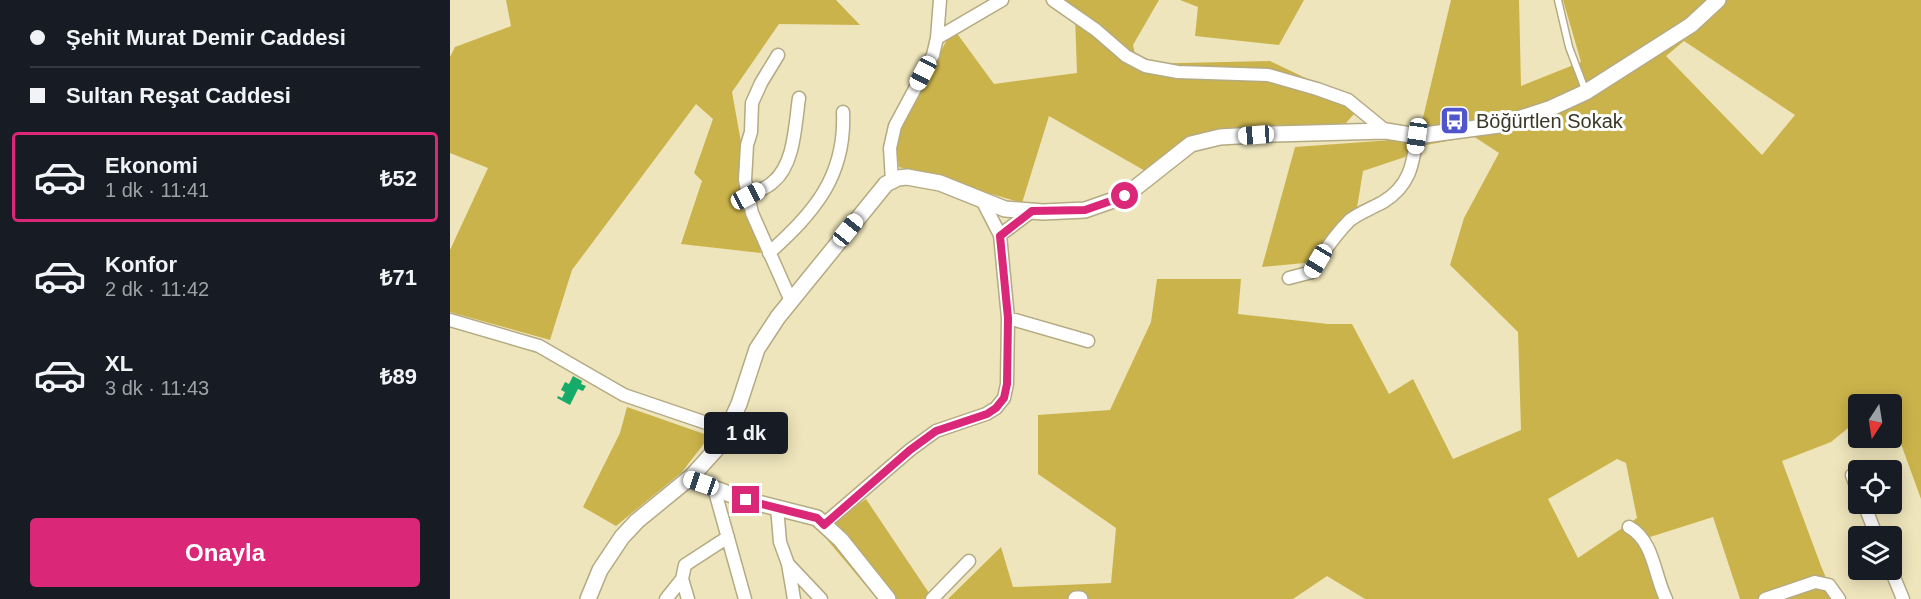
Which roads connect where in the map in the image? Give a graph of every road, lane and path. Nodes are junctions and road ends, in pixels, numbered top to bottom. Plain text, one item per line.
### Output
1 (940, 0) edge
2 (1002, 0) edge
3 (1558, 0) edge
4 (1718, 0) edge
5 (1056, 1) edge
6 (937, 38) junction
7 (778, 55) dead end
8 (1586, 92) junction
9 (799, 98) dead end
10 (843, 112) dead end
11 (1386, 131) junction
12 (1417, 136) junction
13 (892, 181) junction
14 (748, 196) junction
15 (982, 200) junction
16 (1032, 211) junction
17 (1000, 236) junction
18 (769, 253) junction
19 (1289, 278) dead end
20 (791, 301) junction
21 (1008, 318) junction
22 (450, 320) edge
23 (1088, 341) dead end
24 (727, 430) junction
25 (688, 479) junction
26 (714, 488) junction
27 (777, 507) junction
28 (824, 525) junction
29 (1629, 527) dead end
30 (728, 537) junction
31 (969, 561) dead end
32 (788, 564) junction
33 (682, 579) junction
34 (1895, 580) edge
35 (588, 599) edge
36 (666, 599) edge
37 (688, 599) edge
38 (745, 599) edge
39 (794, 599) edge
40 (820, 599) edge
41 (888, 599) edge
42 (932, 599) edge
43 (1666, 599) edge
44 (1765, 599) edge
45 (1839, 599) edge
46 (1903, 599) edge

1 - 6 street
2 - 6 street
3 - 8 lane
4 - 8 street
5 - 11 street
6 - 13 street
7 - 14 street
8 - 12 street
9 - 14 street
10 - 18 street
11 - 12 street
11 - 16 street
12 - 19 street
13 - 15 street
13 - 20 street
14 - 18 street
15 - 16 street
15 - 17 street
16 - 17 street
17 - 21 street
18 - 20 street
20 - 24 street
21 - 23 street
21 - 28 street
22 - 24 street
24 - 25 street
25 - 26 street
25 - 35 street
26 - 27 street
26 - 30 street
27 - 28 street
27 - 32 street
28 - 41 street
29 - 43 street
30 - 33 street
30 - 38 street
31 - 42 street
32 - 39 street
32 - 40 street
33 - 36 street
33 - 37 street
34 - 46 street
44 - 45 street

